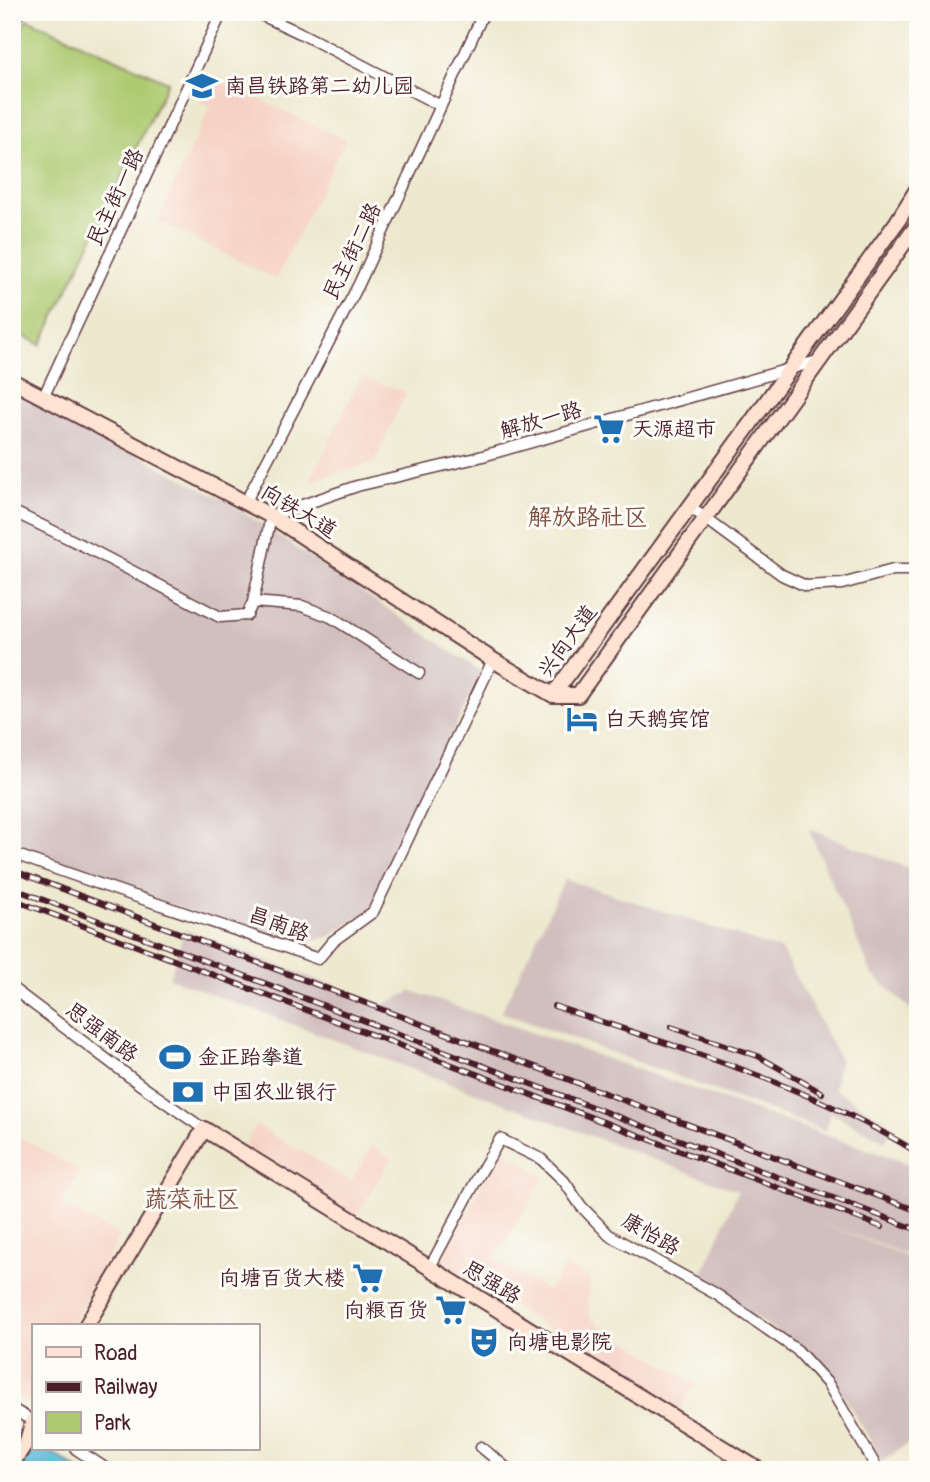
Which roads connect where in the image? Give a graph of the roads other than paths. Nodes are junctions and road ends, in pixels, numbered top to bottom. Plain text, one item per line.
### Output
1 (20, 12) edge
2 (222, 12) edge
3 (255, 12) edge
4 (484, 12) edge
5 (12, 21) edge
6 (441, 106) junction
7 (918, 188) edge
8 (918, 224) edge
9 (821, 360) junction
10 (790, 369) junction
11 (12, 381) edge
12 (43, 398) junction
13 (245, 503) junction
14 (690, 507) junction
15 (12, 511) edge
16 (271, 516) junction
17 (705, 519) junction
18 (918, 570) edge
19 (253, 602) junction
20 (493, 660) junction
21 (419, 673) dead end
22 (553, 695) junction
23 (12, 853) edge
24 (12, 988) edge
25 (204, 1129) junction
26 (429, 1269) junction
27 (87, 1324) edge
28 (12, 1409) edge
29 (32, 1420) edge
30 (32, 1424) edge
31 (481, 1447) dead end
32 (78, 1450) edge
33 (12, 1464) edge
34 (108, 1470) edge
35 (509, 1470) edge
36 (759, 1470) edge
37 (878, 1470) edge

1 - 5 street
2 - 12 street, 民主街一路
3 - 6 street
4 - 6 street, 民主街二路
6 - 13 street, 民主街二路
7 - 10 street, 兴向大道
8 - 9 street, 兴向大道
9 - 10 street, 解放一路
9 - 17 street, 兴向大道
10 - 14 street, 兴向大道
10 - 16 street, 解放一路
11 - 12 street, 向铁大道
12 - 13 street, 向铁大道
13 - 16 street, 向铁大道
14 - 17 street
14 - 22 street, 兴向大道
15 - 19 street
16 - 19 street
16 - 20 street, 向铁大道
17 - 18 street
17 - 22 street, 兴向大道
19 - 21 street
20 - 22 street, 向铁大道
20 - 23 street, 昌南路
24 - 25 street, 思强南路
25 - 26 street, 思强路
25 - 27 street
26 - 36 street, 思强路
26 - 37 street, 康怡路
28 - 29 street
30 - 33 street
31 - 35 street
32 - 34 street

